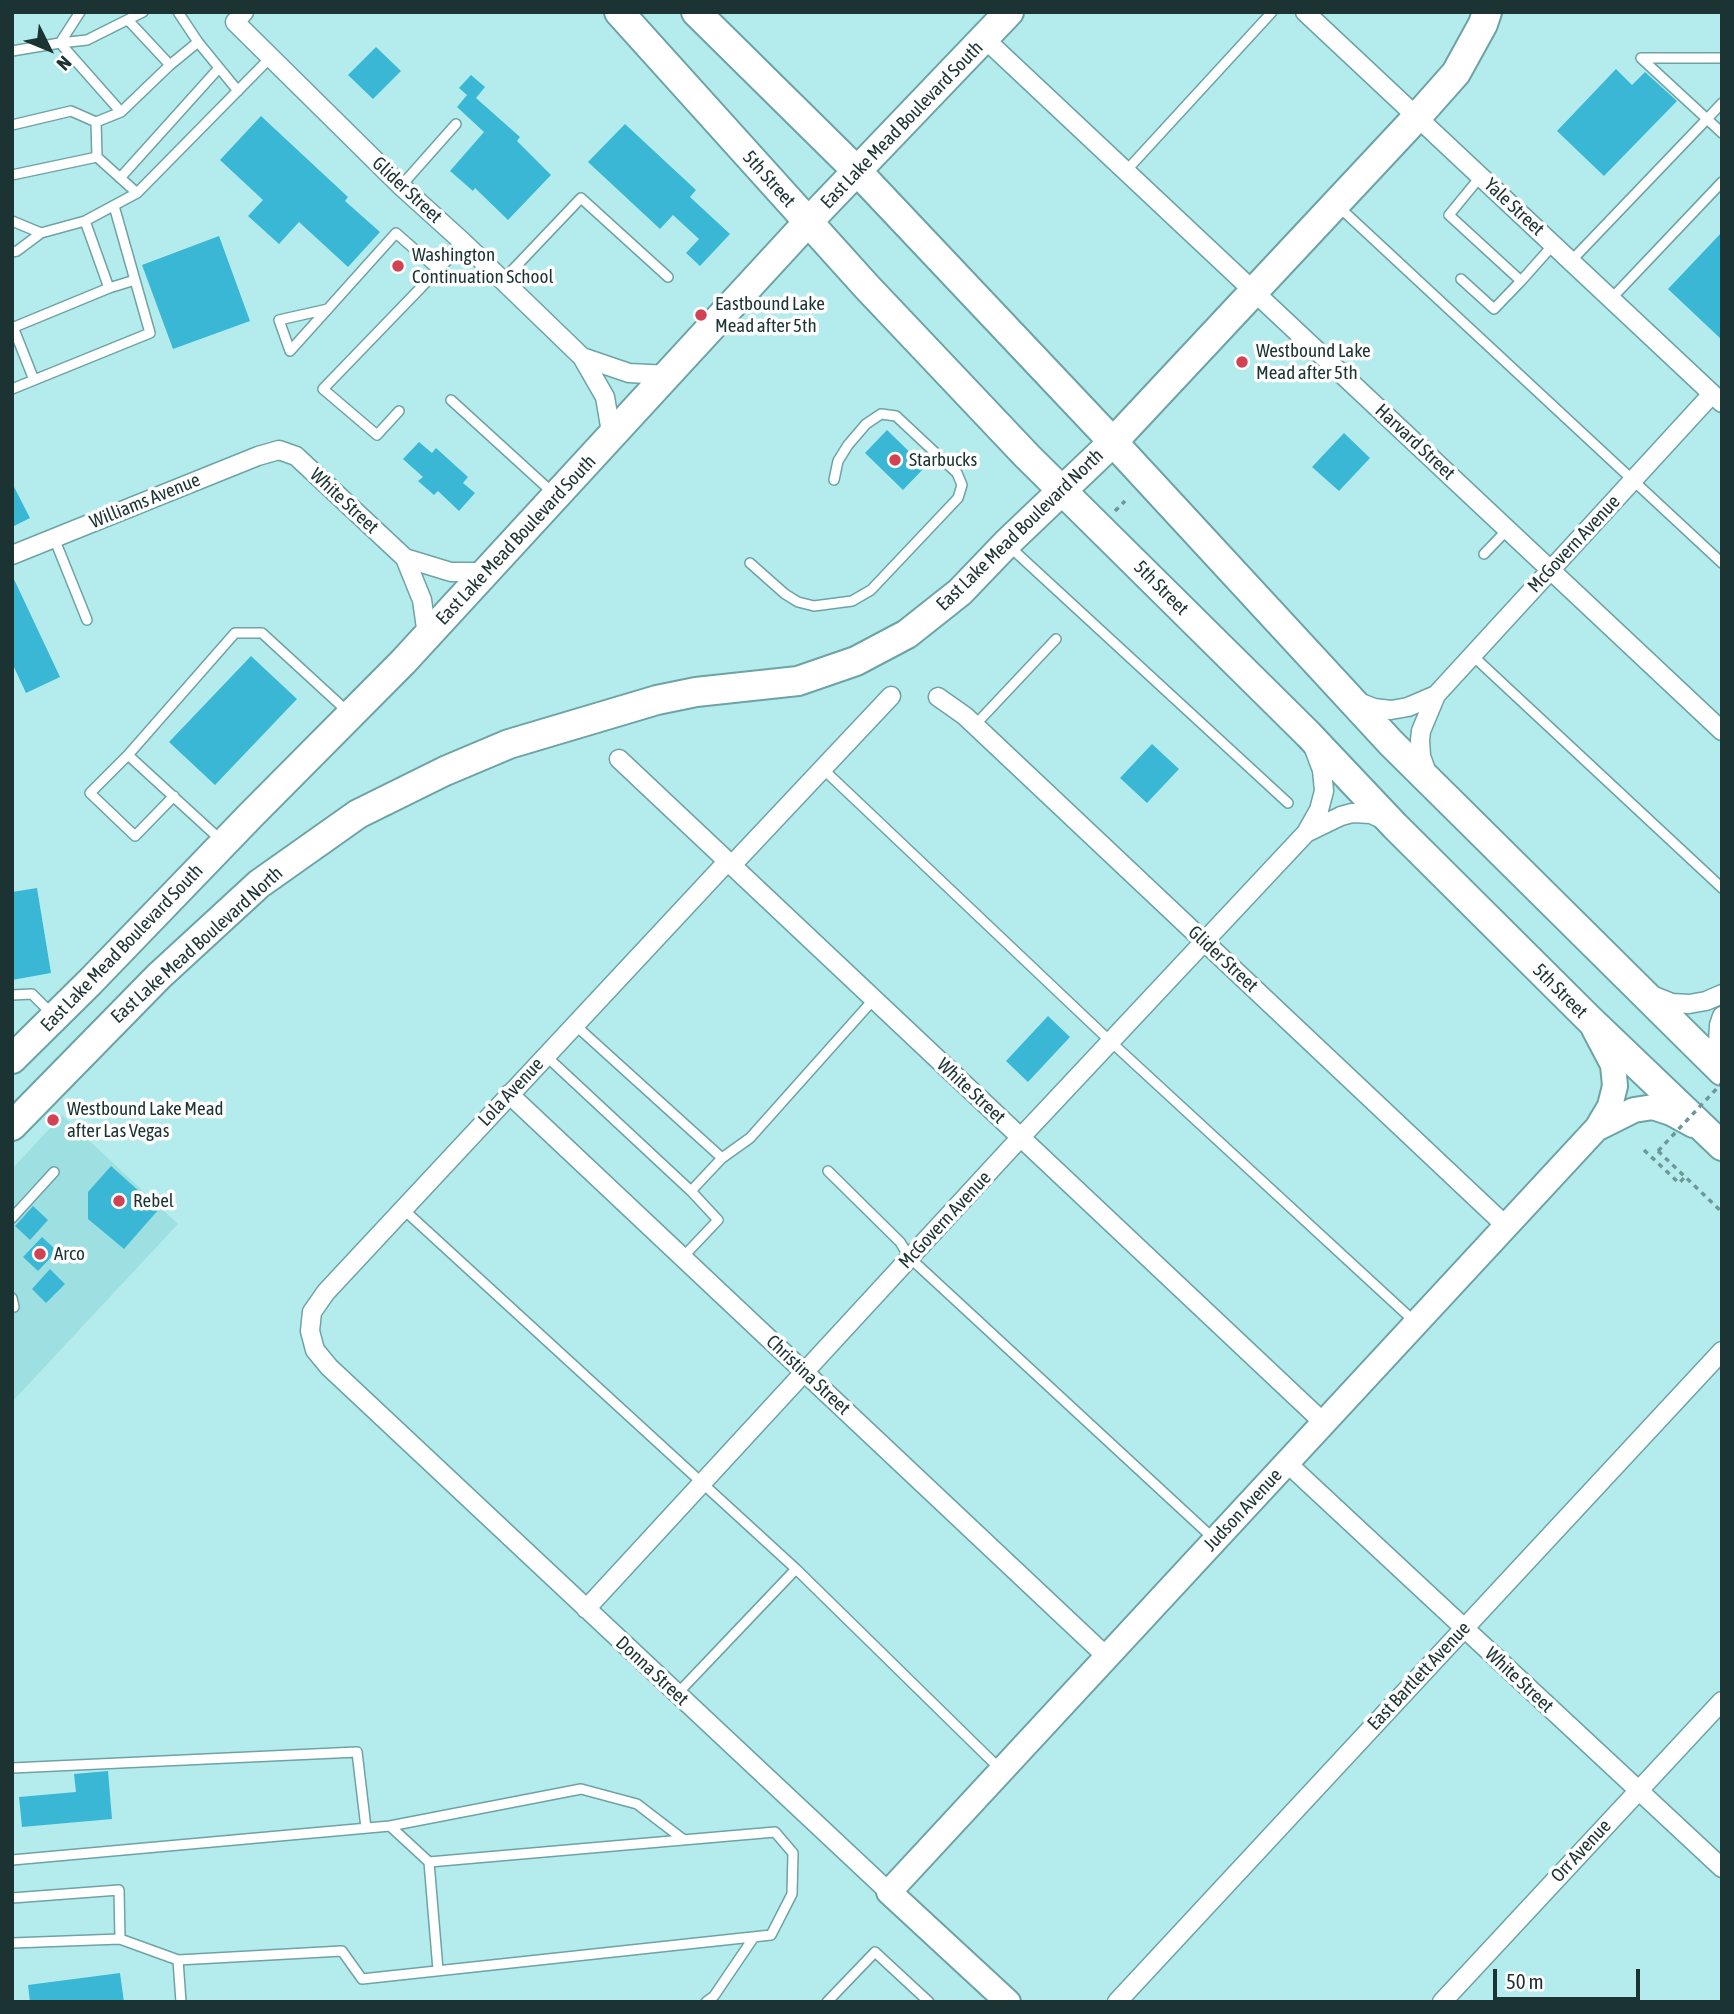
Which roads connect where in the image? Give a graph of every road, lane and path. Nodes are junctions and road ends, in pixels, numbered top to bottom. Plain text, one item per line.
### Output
1 (80, 12) edge
2 (143, 12) edge
3 (178, 12) edge
4 (619, 12) edge
5 (696, 12) edge
6 (1009, 12) edge
7 (1272, 12) edge
8 (1305, 12) edge
9 (1487, 12) edge
10 (239, 17) edge
11 (128, 20) junction
12 (985, 38) junction
13 (198, 42) junction
14 (60, 43) junction
15 (12, 51) edge
16 (271, 57) junction
17 (1722, 58) edge
18 (170, 65) junction
19 (219, 68) junction
20 (238, 91) junction
21 (1722, 103) edge
22 (121, 112) junction
23 (1417, 117) junction
24 (1707, 119) junction
25 (96, 122) junction
26 (456, 124) dead end
27 (12, 125) edge
28 (1722, 133) edge
29 (97, 158) junction
30 (1126, 171) junction
31 (858, 172) junction
32 (12, 174) edge
33 (1481, 176) junction
34 (120, 178) junction
35 (1722, 182) edge
36 (401, 186) junction
37 (137, 193) junction
38 (1335, 203) junction
39 (114, 206) junction
40 (12, 221) edge
41 (85, 221) junction
42 (808, 222) junction
43 (41, 233) junction
44 (464, 243) junction
45 (1553, 245) junction
46 (12, 252) edge
47 (1571, 261) junction
48 (438, 270) junction
49 (668, 277) dead end
50 (1461, 279) dead end
51 (135, 280) junction
52 (503, 281) junction
53 (1521, 281) junction
54 (109, 288) junction
55 (1253, 291) junction
56 (1611, 299) junction
57 (328, 309) junction
58 (13, 327) edge
59 (582, 357) junction
60 (670, 374) junction
61 (34, 380) junction
62 (12, 388) edge
63 (1717, 399) edge
64 (451, 400) dead end
65 (399, 411) dead end
66 (612, 438) junction
67 (1113, 442) junction
68 (279, 450) joint
69 (834, 480) dead end
70 (1633, 481) junction
71 (1061, 490) junction
72 (556, 496) junction
73 (1125, 501) dead end
74 (1114, 513) dead end
75 (1507, 530) junction
76 (54, 538) junction
77 (1007, 543) junction
78 (1484, 554) dead end
79 (12, 555) edge
80 (405, 558) junction
81 (750, 563) dead end
82 (1722, 563) edge
83 (1550, 570) junction
84 (486, 572) junction
85 (87, 620) dead end
86 (427, 635) junction
87 (1056, 639) dead end
88 (1472, 655) junction
89 (1436, 695) junction
90 (891, 696) dead end
91 (938, 697) dead end
92 (1348, 697) junction
93 (352, 716) junction
94 (975, 725) junction
95 (1722, 731) edge
96 (1308, 734) junction
97 (128, 755) junction
98 (619, 759) dead end
99 (823, 769) junction
100 (1431, 783) junction
101 (174, 796) junction
102 (1289, 803) dead end
103 (1395, 826) junction
104 (1306, 833) junction
105 (224, 843) junction
106 (730, 863) junction
107 (1722, 888) edge
108 (1204, 941) junction
109 (1636, 987) junction
110 (1722, 994) edge
111 (12, 995) edge
112 (874, 999) junction
113 (1722, 1016) edge
114 (54, 1017) junction
115 (1588, 1018) junction
116 (575, 1024) junction
117 (1110, 1041) junction
118 (545, 1055) junction
119 (12, 1059) edge
120 (1722, 1059) edge
121 (1722, 1071) edge
122 (1722, 1083) edge
123 (509, 1094) junction
124 (12, 1126) edge
125 (1597, 1128) junction
126 (1021, 1137) junction
127 (1717, 1141) edge
128 (1644, 1150) dead end
129 (722, 1158) junction
130 (828, 1171) dead end
131 (54, 1172) dead end
132 (1685, 1177) junction
133 (691, 1191) junction
134 (402, 1209) junction
135 (1722, 1212) edge
136 (12, 1217) edge
137 (1506, 1226) junction
138 (683, 1257) junction
139 (910, 1258) junction
140 (1416, 1323) junction
141 (310, 1331) joint
142 (1722, 1351) edge
143 (805, 1372) junction
144 (1324, 1423) junction
145 (1287, 1463) junction
146 (702, 1484) junction
147 (1215, 1540) junction
148 (796, 1569) junction
149 (586, 1609) junction
150 (1463, 1628) junction
151 (1107, 1657) junction
152 (677, 1694) junction
153 (1722, 1701) edge
154 (12, 1768) edge
155 (1002, 1770) junction
156 (1638, 1790) junction
157 (390, 1826) junction
158 (366, 1828) junction
159 (684, 1840) junction
160 (12, 1860) edge
161 (429, 1862) junction
162 (1722, 1868) edge
163 (889, 1892) junction
164 (12, 1898) edge
165 (754, 1937) junction
166 (120, 1939) junction
167 (12, 1943) edge
168 (178, 1960) junction
169 (438, 1970) junction
170 (181, 2002) edge
171 (706, 2002) edge
172 (827, 2002) edge
173 (929, 2002) edge
174 (1008, 2002) edge
175 (1117, 2002) edge
176 (1442, 2002) edge

1 - 14 lane
2 - 11 lane
3 - 13 lane
4 - 42 main road, 5th Street
5 - 31 main road
6 - 12 main road, East Lake Mead Boulevard South
7 - 30 lane
8 - 23 street, Yale Street
9 - 23 main road, East Lake Mead Boulevard North
10 - 16 street, Glider Street
11 - 14 lane
11 - 18 lane
12 - 30 street, Harvard Street
12 - 31 main road, East Lake Mead Boulevard South
13 - 18 lane
13 - 19 lane
14 - 15 lane
14 - 22 lane
16 - 20 lane
16 - 36 street, Glider Street
17 - 24 lane
18 - 22 lane
19 - 20 lane
19 - 34 lane
20 - 37 lane
21 - 24 lane
22 - 25 lane
23 - 33 street, Yale Street
23 - 38 main road, East Lake Mead Boulevard North
24 - 28 lane
24 - 47 lane
25 - 27 lane
25 - 29 lane
26 - 36 lane
29 - 32 lane
29 - 34 lane
30 - 55 street, Harvard Street
31 - 42 main road, East Lake Mead Boulevard South
31 - 67 main road
33 - 45 street, Yale Street
33 - 53 lane
34 - 37 lane
35 - 56 lane
36 - 44 street, Glider Street
37 - 39 lane
38 - 55 main road, East Lake Mead Boulevard North
38 - 70 lane
39 - 41 lane
39 - 51 lane
40 - 43 lane
41 - 43 lane
41 - 54 lane
42 - 60 main road, East Lake Mead Boulevard South
42 - 71 main road, 5th Street
43 - 46 lane
44 - 48 lane
44 - 52 street, Glider Street
45 - 47 street, Yale Street
45 - 53 lane
47 - 56 street, Yale Street
48 - 57 lane
48 - 65 lane
49 - 52 lane
50 - 53 lane
51 - 54 lane
51 - 61 lane
52 - 59 street, Glider Street
54 - 58 lane
55 - 67 main road, East Lake Mead Boulevard North
55 - 75 street, Harvard Street
56 - 63 street, Yale Street
57 - 57 lane
58 - 61 lane
59 - 60 street, Glider Street
59 - 66 street, Glider Street
60 - 66 main road, East Lake Mead Boulevard South
61 - 62 lane
63 - 70 street, McGovern Avenue
64 - 72 lane
66 - 72 main road, East Lake Mead Boulevard South
67 - 71 main road, East Lake Mead Boulevard North
67 - 92 main road
68 - 76 street, Williams Avenue
68 - 80 street, White Street
69 - 81 lane
70 - 82 lane
70 - 83 street, McGovern Avenue
71 - 77 main road, East Lake Mead Boulevard North
71 - 96 main road, 5th Street
72 - 84 main road, East Lake Mead Boulevard South
73 - 74 path
75 - 78 lane
75 - 83 street, Harvard Street
76 - 79 street, Williams Avenue
76 - 85 lane
77 - 102 lane
77 - 124 main road, East Lake Mead Boulevard North
80 - 84 street, White Street
80 - 86 street, White Street
83 - 88 street, McGovern Avenue
83 - 95 street, Harvard Street
84 - 86 main road, East Lake Mead Boulevard South
86 - 93 main road, East Lake Mead Boulevard South
87 - 94 lane
88 - 89 street, McGovern Avenue
88 - 107 lane
89 - 92 street, McGovern Avenue
89 - 100 street, McGovern Avenue
90 - 99 street, Lola Avenue
91 - 94 street, Glider Street
92 - 100 main road
93 - 97 lane
93 - 105 main road, East Lake Mead Boulevard South
94 - 108 street, Glider Street
96 - 103 main road, 5th Street
96 - 104 street, McGovern Avenue
97 - 101 lane
97 - 101 lane
98 - 106 street, White Street
99 - 106 street, Lola Avenue
99 - 117 lane
100 - 109 main road
101 - 105 lane
103 - 104 street, McGovern Avenue
103 - 115 main road, 5th Street
104 - 108 street, McGovern Avenue
105 - 114 main road, East Lake Mead Boulevard South
106 - 112 street, White Street
106 - 116 street, Lola Avenue
108 - 117 street, McGovern Avenue
108 - 137 street, Glider Street
109 - 110 street
109 - 121 main road
111 - 114 lane
112 - 126 street, White Street
112 - 129 lane
113 - 120 street
114 - 119 main road, East Lake Mead Boulevard South
115 - 125 street, Judson Avenue
115 - 127 main road, 5th Street
116 - 118 street, Lola Avenue
116 - 129 lane
117 - 126 street, McGovern Avenue
117 - 140 lane
118 - 123 street, Lola Avenue
118 - 133 lane
122 - 132 path, bridge
123 - 134 street, Lola Avenue
123 - 138 street, Christina Street
125 - 127 street, Judson Avenue
125 - 137 street, Judson Avenue
126 - 139 street, McGovern Avenue
126 - 144 street, White Street
128 - 132 path
129 - 133 lane
130 - 139 lane
131 - 136 lane
132 - 135 path
133 - 138 lane
134 - 141 street, Lola Avenue
134 - 146 lane
137 - 140 street, Judson Avenue
138 - 143 street, Christina Street
139 - 143 street, McGovern Avenue
139 - 147 lane
140 - 144 street, Judson Avenue
141 - 149 street, Donna Street
142 - 150 street, East Bartlett Avenue
143 - 146 street, McGovern Avenue
143 - 151 street, Christina Street
144 - 145 street, Judson Avenue
145 - 147 street, Judson Avenue
145 - 150 street, White Street
146 - 148 lane
146 - 149 street, McGovern Avenue
147 - 151 street, Judson Avenue
148 - 152 lane
148 - 155 lane
149 - 152 street, Donna Street
150 - 156 street, White Street
150 - 175 street, East Bartlett Avenue
151 - 155 street, Judson Avenue
152 - 163 street, Donna Street
153 - 156 street, Orr Avenue
154 - 158 lane
155 - 163 street, Judson Avenue
156 - 162 street, White Street
156 - 176 street, Orr Avenue
157 - 158 lane
157 - 159 lane
157 - 161 lane
158 - 160 lane
159 - 161 lane
159 - 165 lane
161 - 169 lane
163 - 174 street, Donna Street
164 - 166 lane
165 - 169 lane
165 - 171 lane
166 - 167 lane
166 - 168 lane
168 - 169 lane
168 - 170 lane
172 - 173 lane

